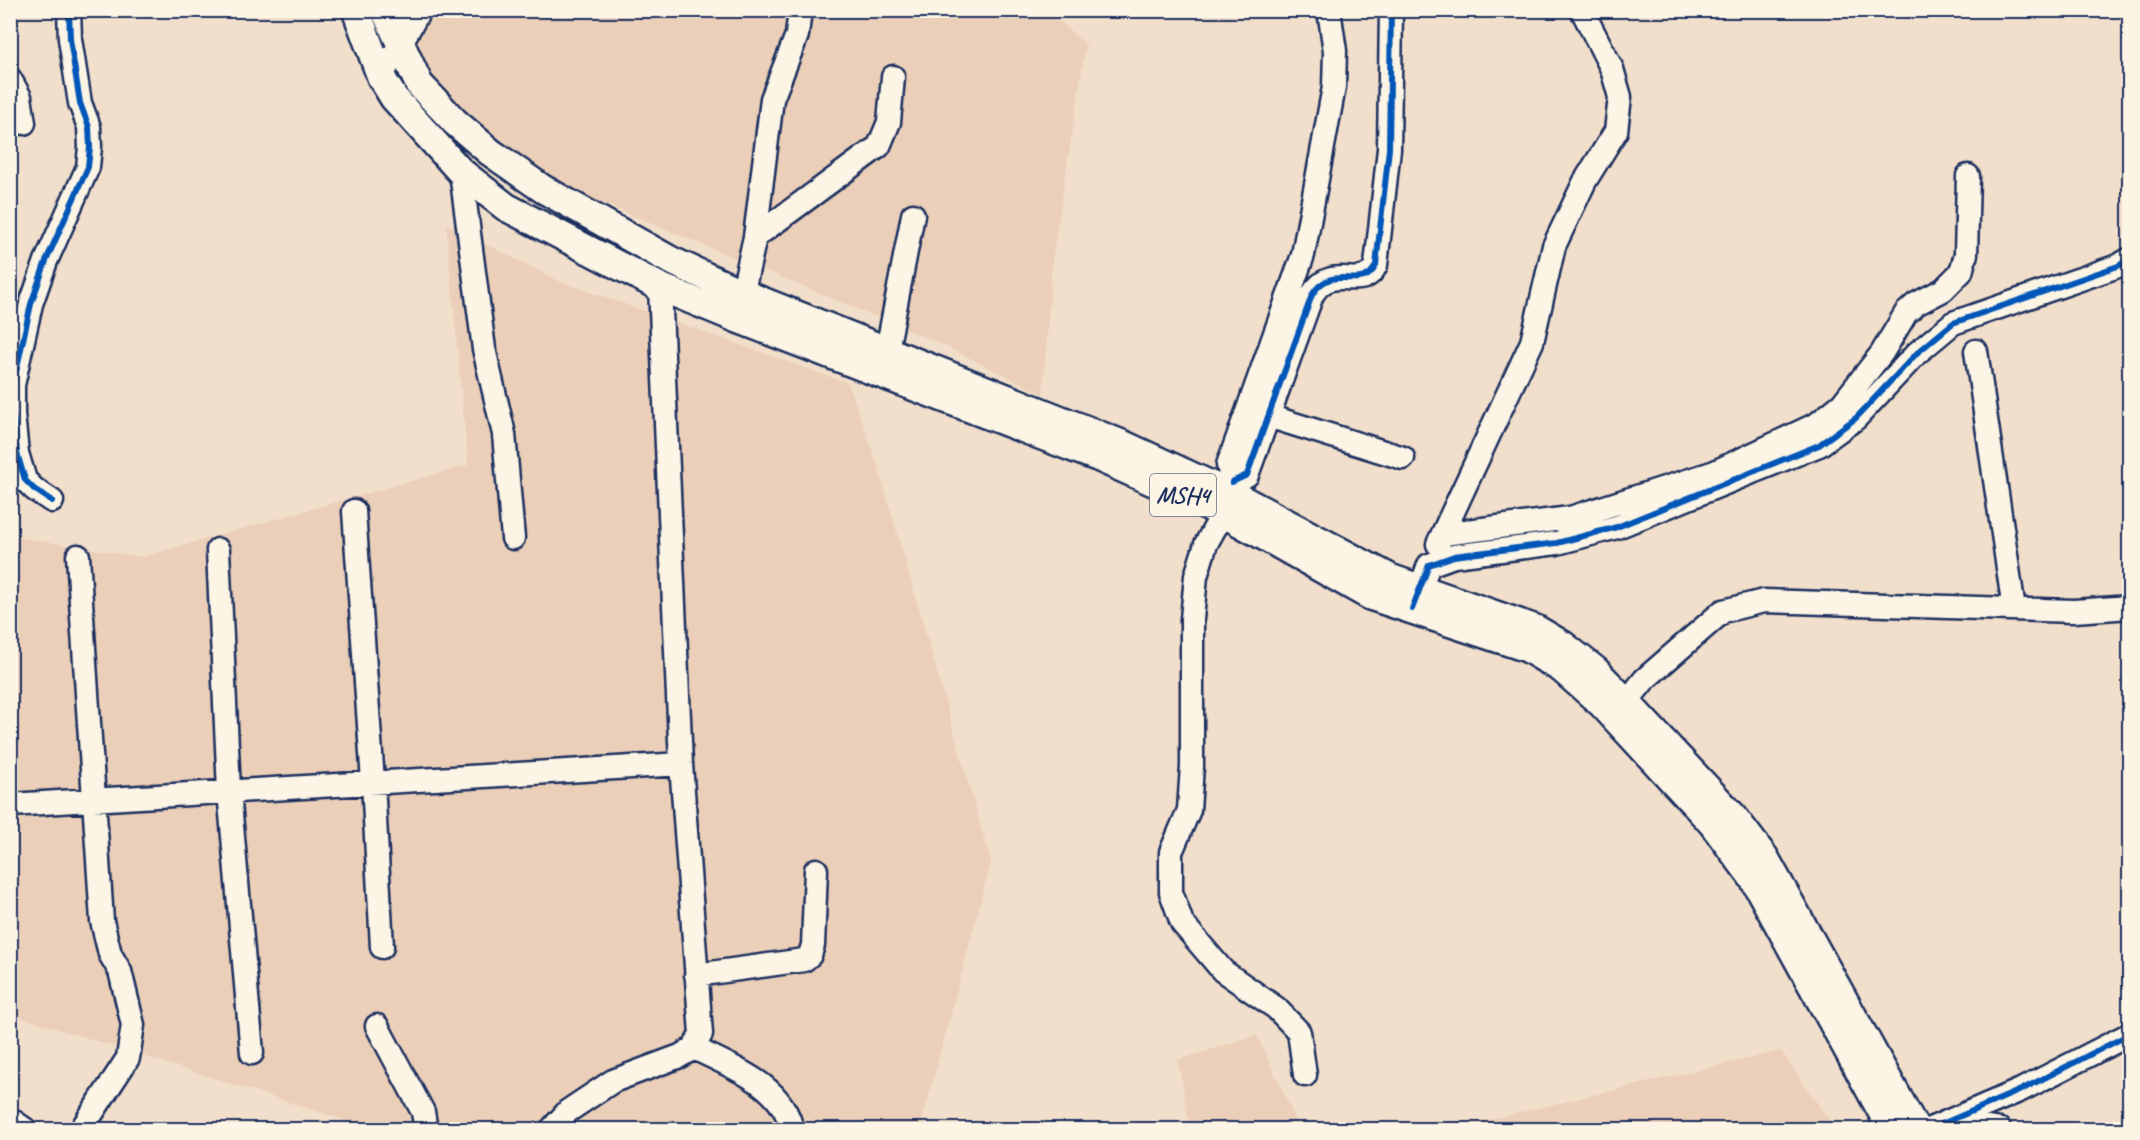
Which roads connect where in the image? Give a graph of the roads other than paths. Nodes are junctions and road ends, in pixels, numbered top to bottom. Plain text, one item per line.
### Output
1 (69, 10) edge
2 (356, 10) edge
3 (385, 10) edge
4 (420, 10) edge
5 (800, 10) edge
6 (1329, 10) edge
7 (1391, 10) edge
8 (1582, 10) edge
9 (400, 46) junction
10 (381, 77) junction
11 (893, 77) dead end
12 (10, 80) edge
13 (24, 123) dead end
14 (461, 172) junction
15 (1968, 176) dead end
16 (913, 215) dead end
17 (755, 237) junction
18 (2130, 259) edge
19 (660, 287) junction
20 (740, 306) junction
21 (1976, 351) dead end
22 (884, 363) junction
23 (1268, 416) junction
24 (1404, 458) dead end
25 (1228, 496) junction
26 (52, 501) dead end
27 (354, 511) dead end
28 (1443, 534) junction
29 (513, 538) dead end
30 (218, 550) dead end
31 (78, 556) dead end
32 (1420, 588) junction
33 (2130, 607) edge
34 (2014, 609) junction
35 (1620, 709) junction
36 (681, 764) junction
37 (373, 782) junction
38 (230, 791) junction
39 (94, 798) junction
40 (10, 805) edge
41 (816, 870) dead end
42 (382, 947) dead end
43 (696, 975) junction
44 (377, 1026) dead end
45 (2130, 1034) edge
46 (694, 1048) junction
47 (252, 1053) dead end
48 (1305, 1075) dead end
49 (10, 1119) edge
50 (1937, 1126) edge
51 (26, 1130) edge
52 (81, 1130) edge
53 (426, 1130) edge
54 (551, 1130) edge
55 (792, 1130) edge
56 (1892, 1130) edge
57 (1916, 1130) edge
58 (2000, 1130) edge

1 - 26 street
2 - 10 main road, MSH4
3 - 9 main road, MSH4
4 - 9 street
5 - 17 street
6 - 25 street
7 - 23 street
8 - 28 street
9 - 10 street
9 - 20 main road, MSH4
10 - 14 main road, MSH4
11 - 17 street
12 - 13 street
14 - 19 main road, MSH4
14 - 29 street
15 - 28 street
16 - 22 street
17 - 20 street
18 - 32 street
19 - 20 main road, MSH4
19 - 36 street
20 - 22 main road, MSH4
21 - 34 street
22 - 25 main road, MSH4
23 - 24 street
23 - 25 street
25 - 32 main road, MSH4
25 - 48 street
27 - 37 street
28 - 32 street
30 - 38 street
31 - 39 street
32 - 35 main road, MSH4
33 - 34 street
34 - 35 street
35 - 56 main road, MSH4
35 - 57 main road, MSH4
36 - 37 street
36 - 43 street
37 - 38 street
37 - 42 street
38 - 39 street
38 - 47 street
39 - 40 street
39 - 52 street
41 - 43 street
43 - 46 street
44 - 53 street
45 - 50 street
46 - 54 street
46 - 55 street
49 - 51 street
50 - 58 street

